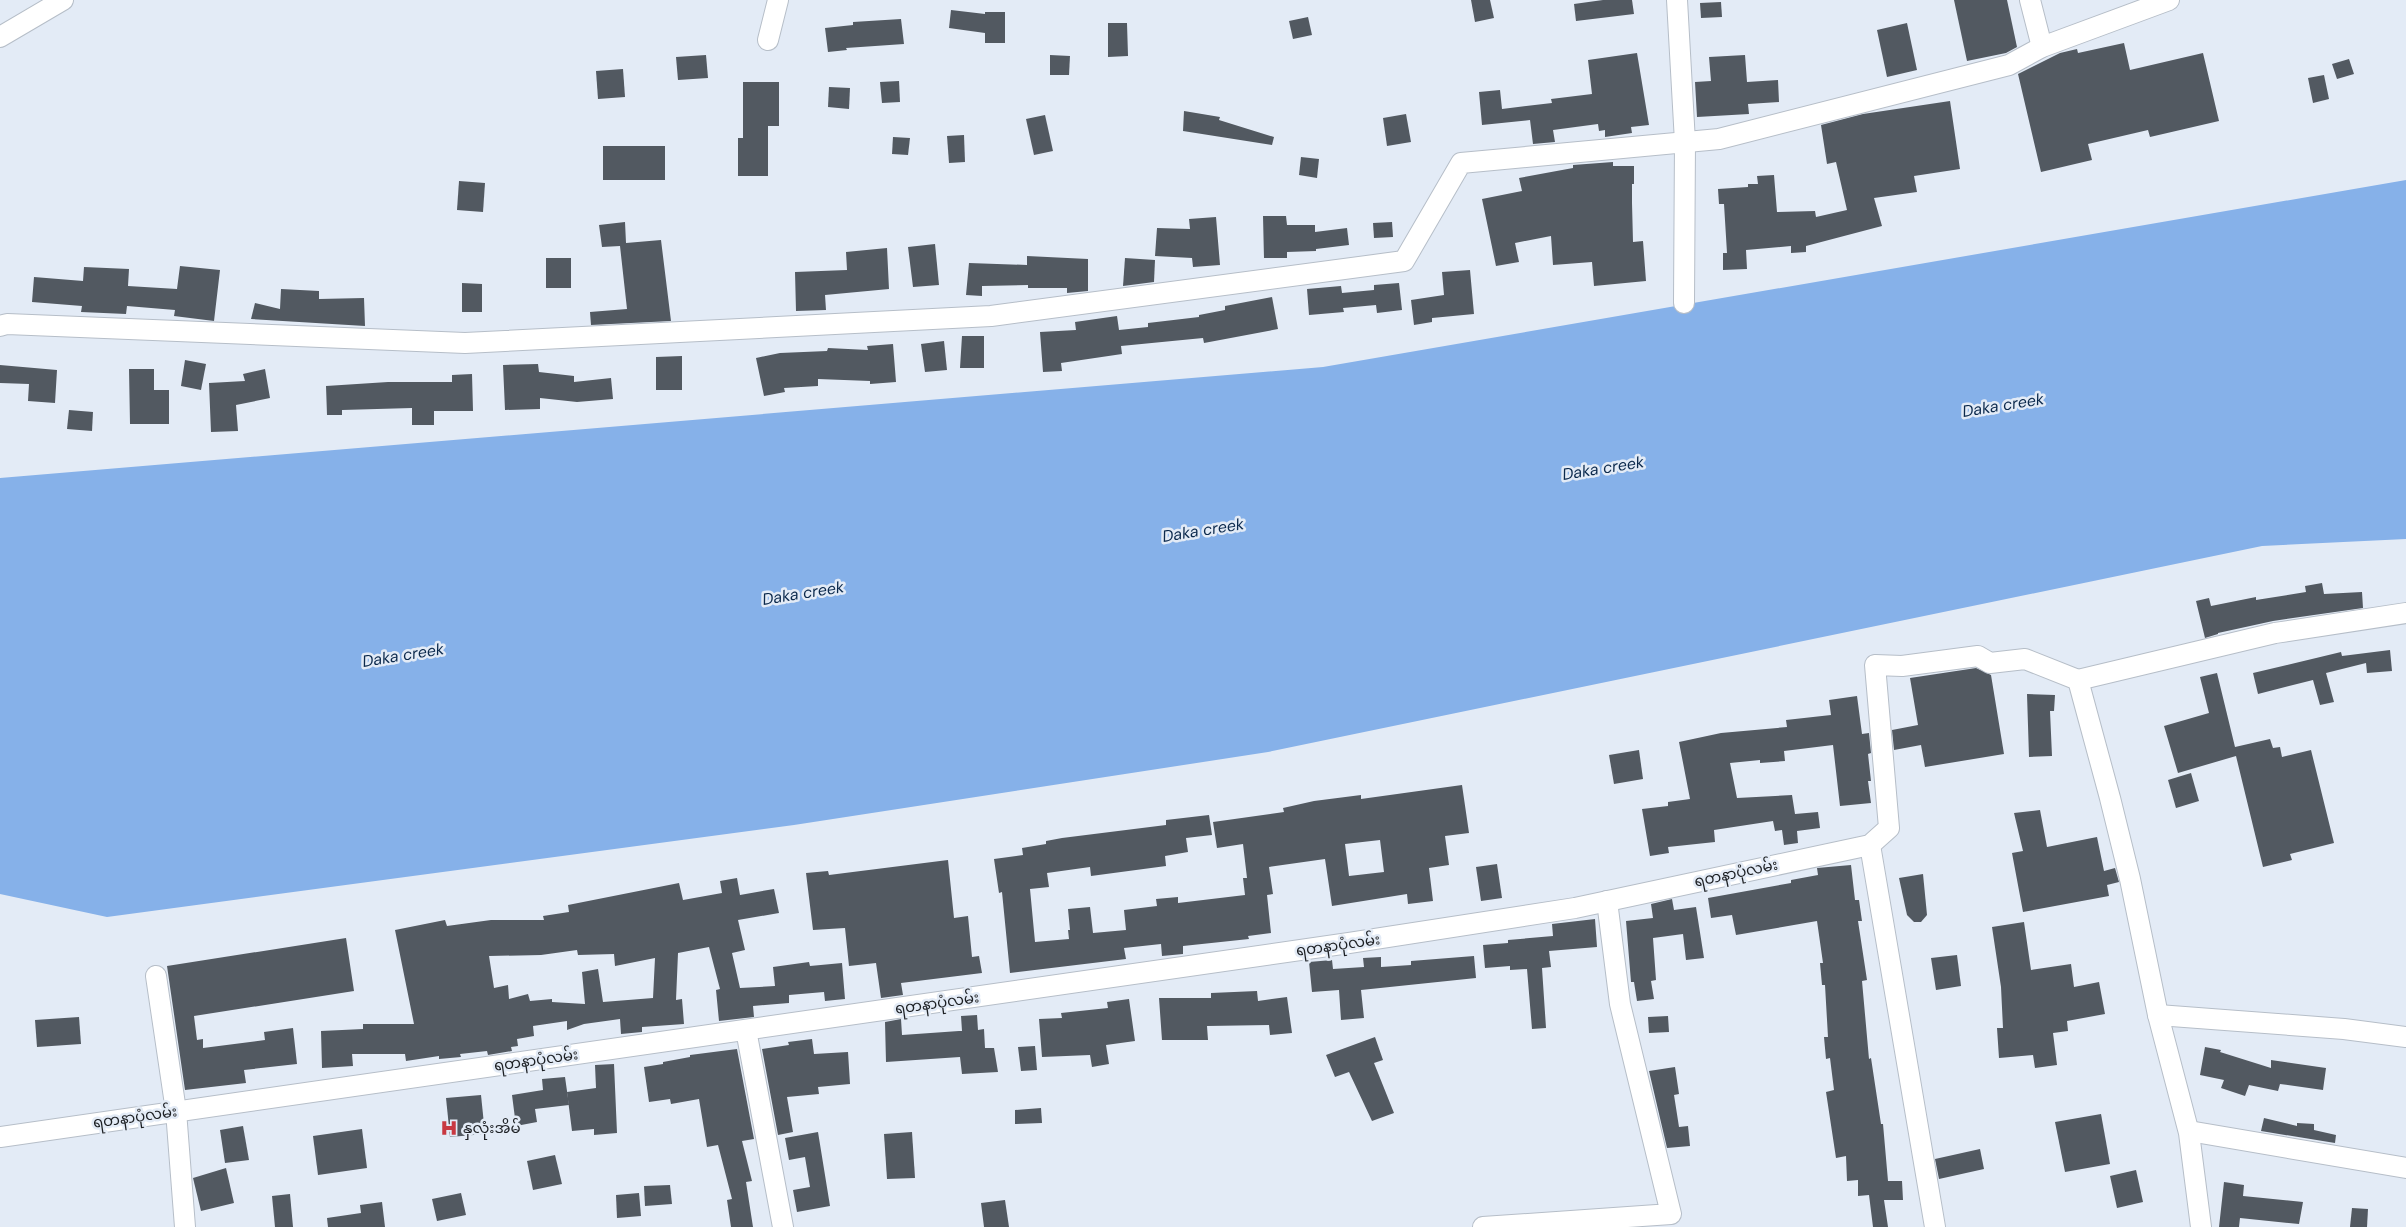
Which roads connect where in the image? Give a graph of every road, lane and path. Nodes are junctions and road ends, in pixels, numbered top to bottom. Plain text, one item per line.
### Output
1 (63, 0) edge
2 (778, 0) edge
3 (1677, 0) edge
4 (2030, 0) edge
5 (2169, 0) edge
6 (0, 37) edge
7 (768, 40) dead end
8 (2042, 47) junction
9 (1685, 142) junction
10 (1684, 303) dead end
11 (0, 326) edge
12 (2406, 613) edge
13 (2078, 680) junction
14 (1870, 845) junction
15 (1607, 901) junction
16 (156, 976) dead end
17 (2158, 1015) junction
18 (746, 1030) junction
19 (2406, 1037) edge
20 (176, 1111) junction
21 (2189, 1131) junction
22 (0, 1137) edge
23 (2406, 1168) edge
24 (185, 1227) edge
25 (783, 1227) edge
26 (1483, 1227) edge
27 (1935, 1227) edge
28 (2201, 1227) edge

1 - 6 street
2 - 7 street
3 - 9 street
4 - 8 street
5 - 8 street
8 - 9 street
9 - 10 street
9 - 11 street
12 - 13 street
13 - 14 street
13 - 17 street
14 - 15 street, ရတနာပုံလမ်း
14 - 27 street
15 - 18 street, ရတနာပုံလမ်း
15 - 26 street
16 - 20 street
17 - 19 street
17 - 21 street
18 - 20 street, ရတနာပုံလမ်း
18 - 25 street
20 - 22 street, ရတနာပုံလမ်း
20 - 24 street
21 - 23 street
21 - 28 street

